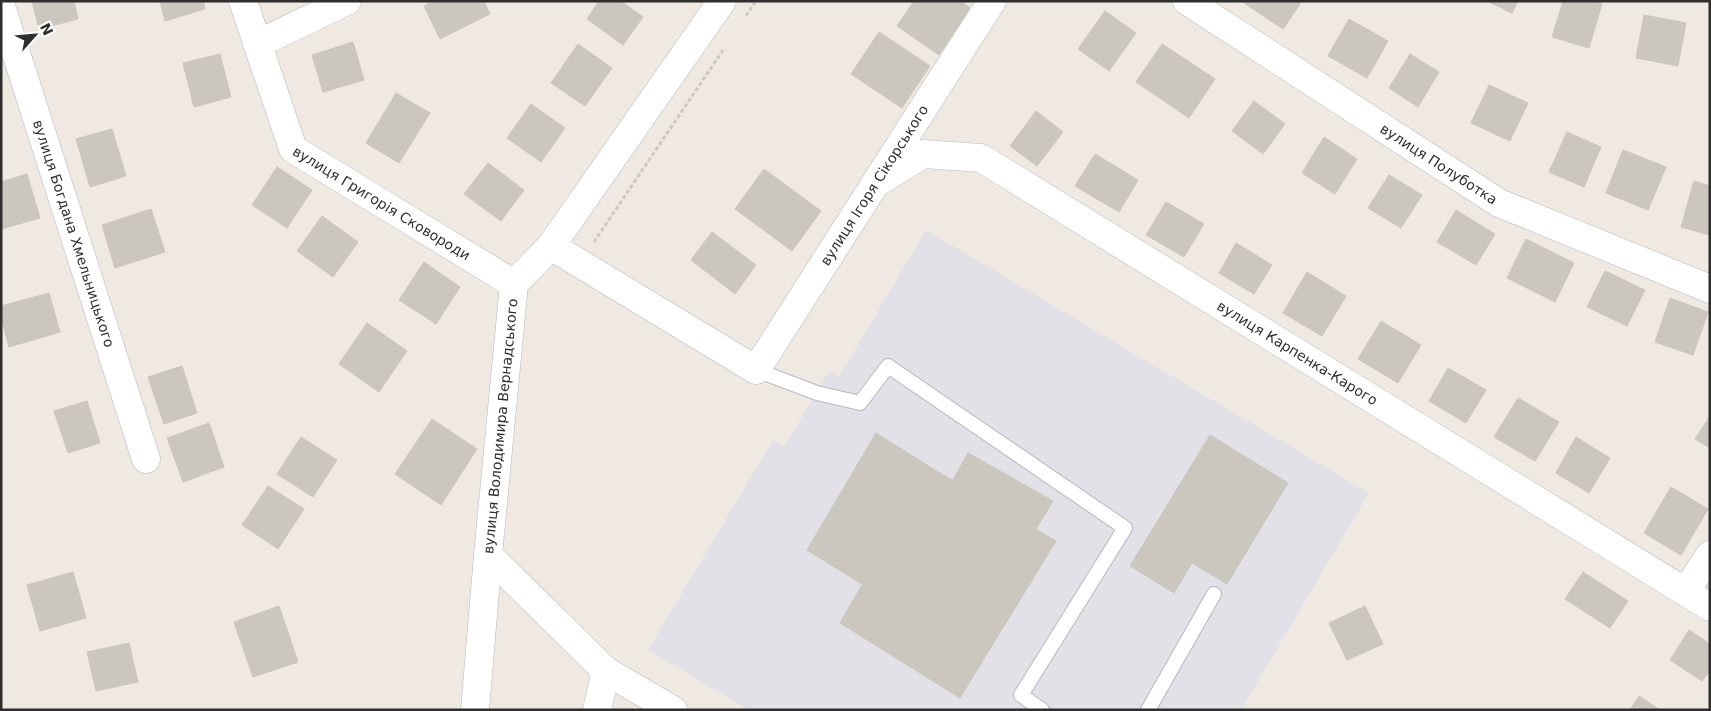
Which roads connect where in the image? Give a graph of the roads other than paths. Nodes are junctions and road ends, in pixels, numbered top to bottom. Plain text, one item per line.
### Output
1 (243, 1) edge
2 (347, 1) edge
3 (722, 1) edge
4 (992, 1) edge
5 (1187, 1) edge
6 (1, 6) edge
7 (257, 44) junction
8 (876, 183) junction
9 (551, 246) junction
10 (514, 284) junction
11 (1710, 289) edge
12 (756, 370) junction
13 (146, 459) dead end
14 (488, 555) junction
15 (1710, 556) edge
16 (1685, 592) junction
17 (1214, 594) dead end
18 (1710, 607) edge
19 (606, 671) junction
20 (475, 710) edge
21 (597, 710) edge
22 (673, 710) edge
23 (1042, 710) edge
24 (1148, 710) edge

1 - 7 street, вулиця Григорія Сковороди
2 - 7 street
3 - 9 street, вулиця Володимира Вернадського
4 - 8 street, вулиця Ігоря Сікорського
5 - 11 street, вулиця Полуботка
6 - 13 street, вулиця Богдана Хмельницького
7 - 10 street, вулиця Григорія Сковороди
8 - 12 street, вулиця Ігоря Сікорського
8 - 16 street, вулиця Карпенка-Карого
9 - 10 street, вулиця Володимира Вернадського
9 - 12 street
10 - 14 street, вулиця Володимира Вернадського
12 - 23 lane
14 - 19 street
14 - 20 street, вулиця Володимира Вернадського
15 - 16 street
16 - 18 street, вулиця Карпенка-Карого
17 - 24 lane
19 - 21 street
19 - 22 street

